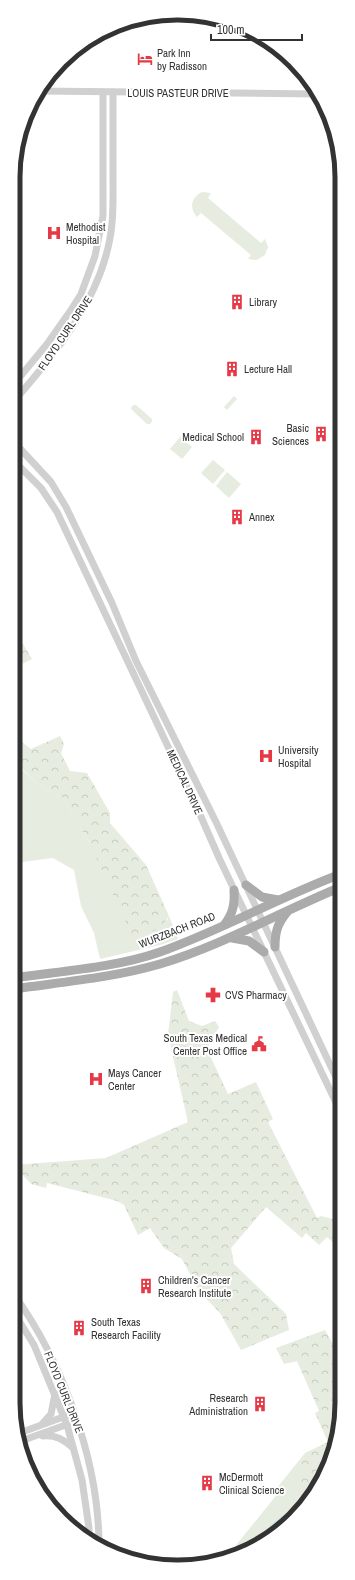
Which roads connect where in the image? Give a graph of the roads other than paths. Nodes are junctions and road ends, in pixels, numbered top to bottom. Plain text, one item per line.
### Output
1 (46, 91) edge
2 (103, 92) junction
3 (113, 92) junction
4 (311, 94) edge
5 (20, 377) edge
6 (20, 394) edge
7 (20, 448) edge
8 (20, 468) edge
9 (96, 570) junction
10 (87, 574) junction
11 (335, 876) edge
12 (246, 885) junction
13 (234, 890) junction
14 (335, 890) edge
15 (278, 900) junction
16 (258, 910) junction
17 (289, 910) junction
18 (246, 915) junction
19 (263, 922) junction
20 (224, 925) junction
21 (252, 927) junction
22 (228, 938) junction
23 (275, 948) junction
24 (264, 952) junction
25 (20, 977) edge
26 (20, 988) edge
27 (335, 1075) edge
28 (335, 1100) edge
29 (20, 1304) edge
30 (20, 1322) edge
31 (54, 1394) junction
32 (74, 1413) junction
33 (64, 1416) junction
34 (77, 1422) junction
35 (40, 1425) junction
36 (67, 1425) junction
37 (23, 1431) edge
38 (37, 1436) junction
39 (24, 1440) edge
40 (73, 1449) junction
41 (89, 1532) edge
42 (99, 1539) edge

1 - 2 street, LOUIS PASTEUR DRIVE
2 - 3 street, LOUIS PASTEUR DRIVE
2 - 5 street, FLOYD CURL DRIVE
3 - 4 street, LOUIS PASTEUR DRIVE
3 - 6 street, FLOYD CURL DRIVE
7 - 9 street, MEDICAL DRIVE
8 - 10 street, MEDICAL DRIVE
9 - 10 street
9 - 12 street, MEDICAL DRIVE
10 - 13 street, MEDICAL DRIVE
11 - 15 main road, WURZBACH ROAD
12 - 15 main road
12 - 16 street, MEDICAL DRIVE
13 - 18 street, MEDICAL DRIVE
13 - 20 main road
14 - 17 main road
15 - 16 main road, WURZBACH ROAD
16 - 18 main road, WURZBACH ROAD
16 - 19 street, MEDICAL DRIVE
17 - 19 main road
17 - 23 main road
18 - 20 main road, WURZBACH ROAD
18 - 21 street, MEDICAL DRIVE
19 - 21 main road
19 - 23 street, MEDICAL DRIVE
20 - 25 main road, WURZBACH ROAD
21 - 22 main road
21 - 24 street, MEDICAL DRIVE
22 - 24 main road
22 - 26 main road
23 - 27 street, MEDICAL DRIVE
24 - 28 street, MEDICAL DRIVE
29 - 32 street, FLOYD CURL DRIVE
30 - 31 street, FLOYD CURL DRIVE
31 - 33 street, FLOYD CURL DRIVE
31 - 35 street
32 - 33 street
32 - 34 street, FLOYD CURL DRIVE
33 - 35 street
33 - 36 street, FLOYD CURL DRIVE
34 - 36 street
34 - 42 street, FLOYD CURL DRIVE
35 - 37 street
36 - 38 street
36 - 40 street, FLOYD CURL DRIVE
38 - 39 street
38 - 40 street
40 - 41 street, FLOYD CURL DRIVE

